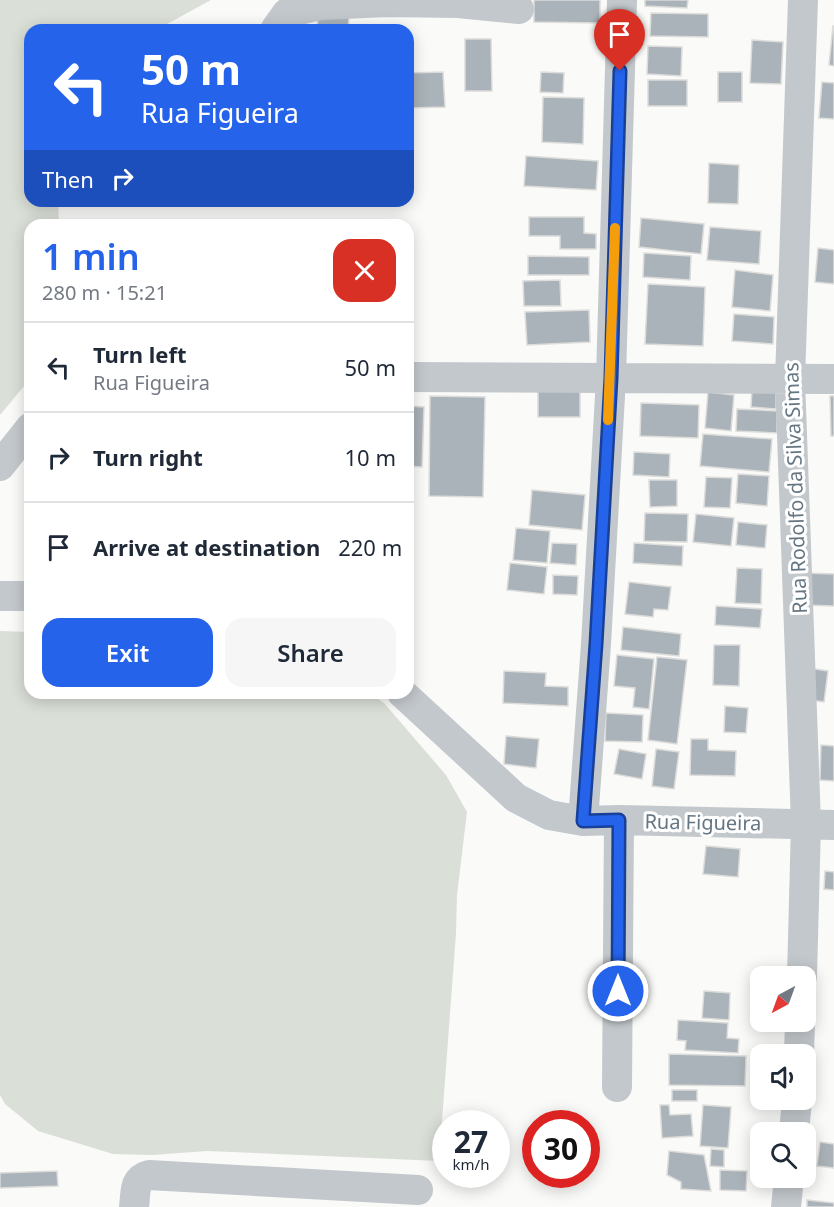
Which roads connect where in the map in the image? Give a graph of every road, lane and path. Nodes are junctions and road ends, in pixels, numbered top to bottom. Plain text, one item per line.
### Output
1 (622, 0) edge
2 (803, 0) edge
3 (457, 1) edge
4 (519, 9) dead end
5 (279, 24) edge
6 (414, 377) edge
7 (611, 378) junction
8 (790, 379) junction
9 (834, 379) edge
10 (24, 436) edge
11 (0, 466) edge
12 (0, 596) edge
13 (24, 597) edge
14 (409, 699) edge
15 (619, 820) junction
16 (583, 821) junction
17 (820, 825) edge
18 (803, 966) edge
19 (617, 1087) dead end
20 (788, 1188) edge
21 (418, 1190) dead end
22 (135, 1207) edge
23 (786, 1207) edge

1 - 7 street
2 - 8 street, Rua Rodolfo da Silva Simas
3 - 4 street
3 - 5 street
6 - 7 street
7 - 8 street
7 - 16 street
8 - 9 street
8 - 17 street, Rua Rodolfo da Silva Simas
10 - 11 street
12 - 13 street
14 - 16 street, Rua Figueira
15 - 16 street, Rua Figueira
15 - 17 street, Rua Figueira
15 - 19 street
17 - 18 street, Rua Rodolfo da Silva Simas
20 - 23 street
21 - 22 street

